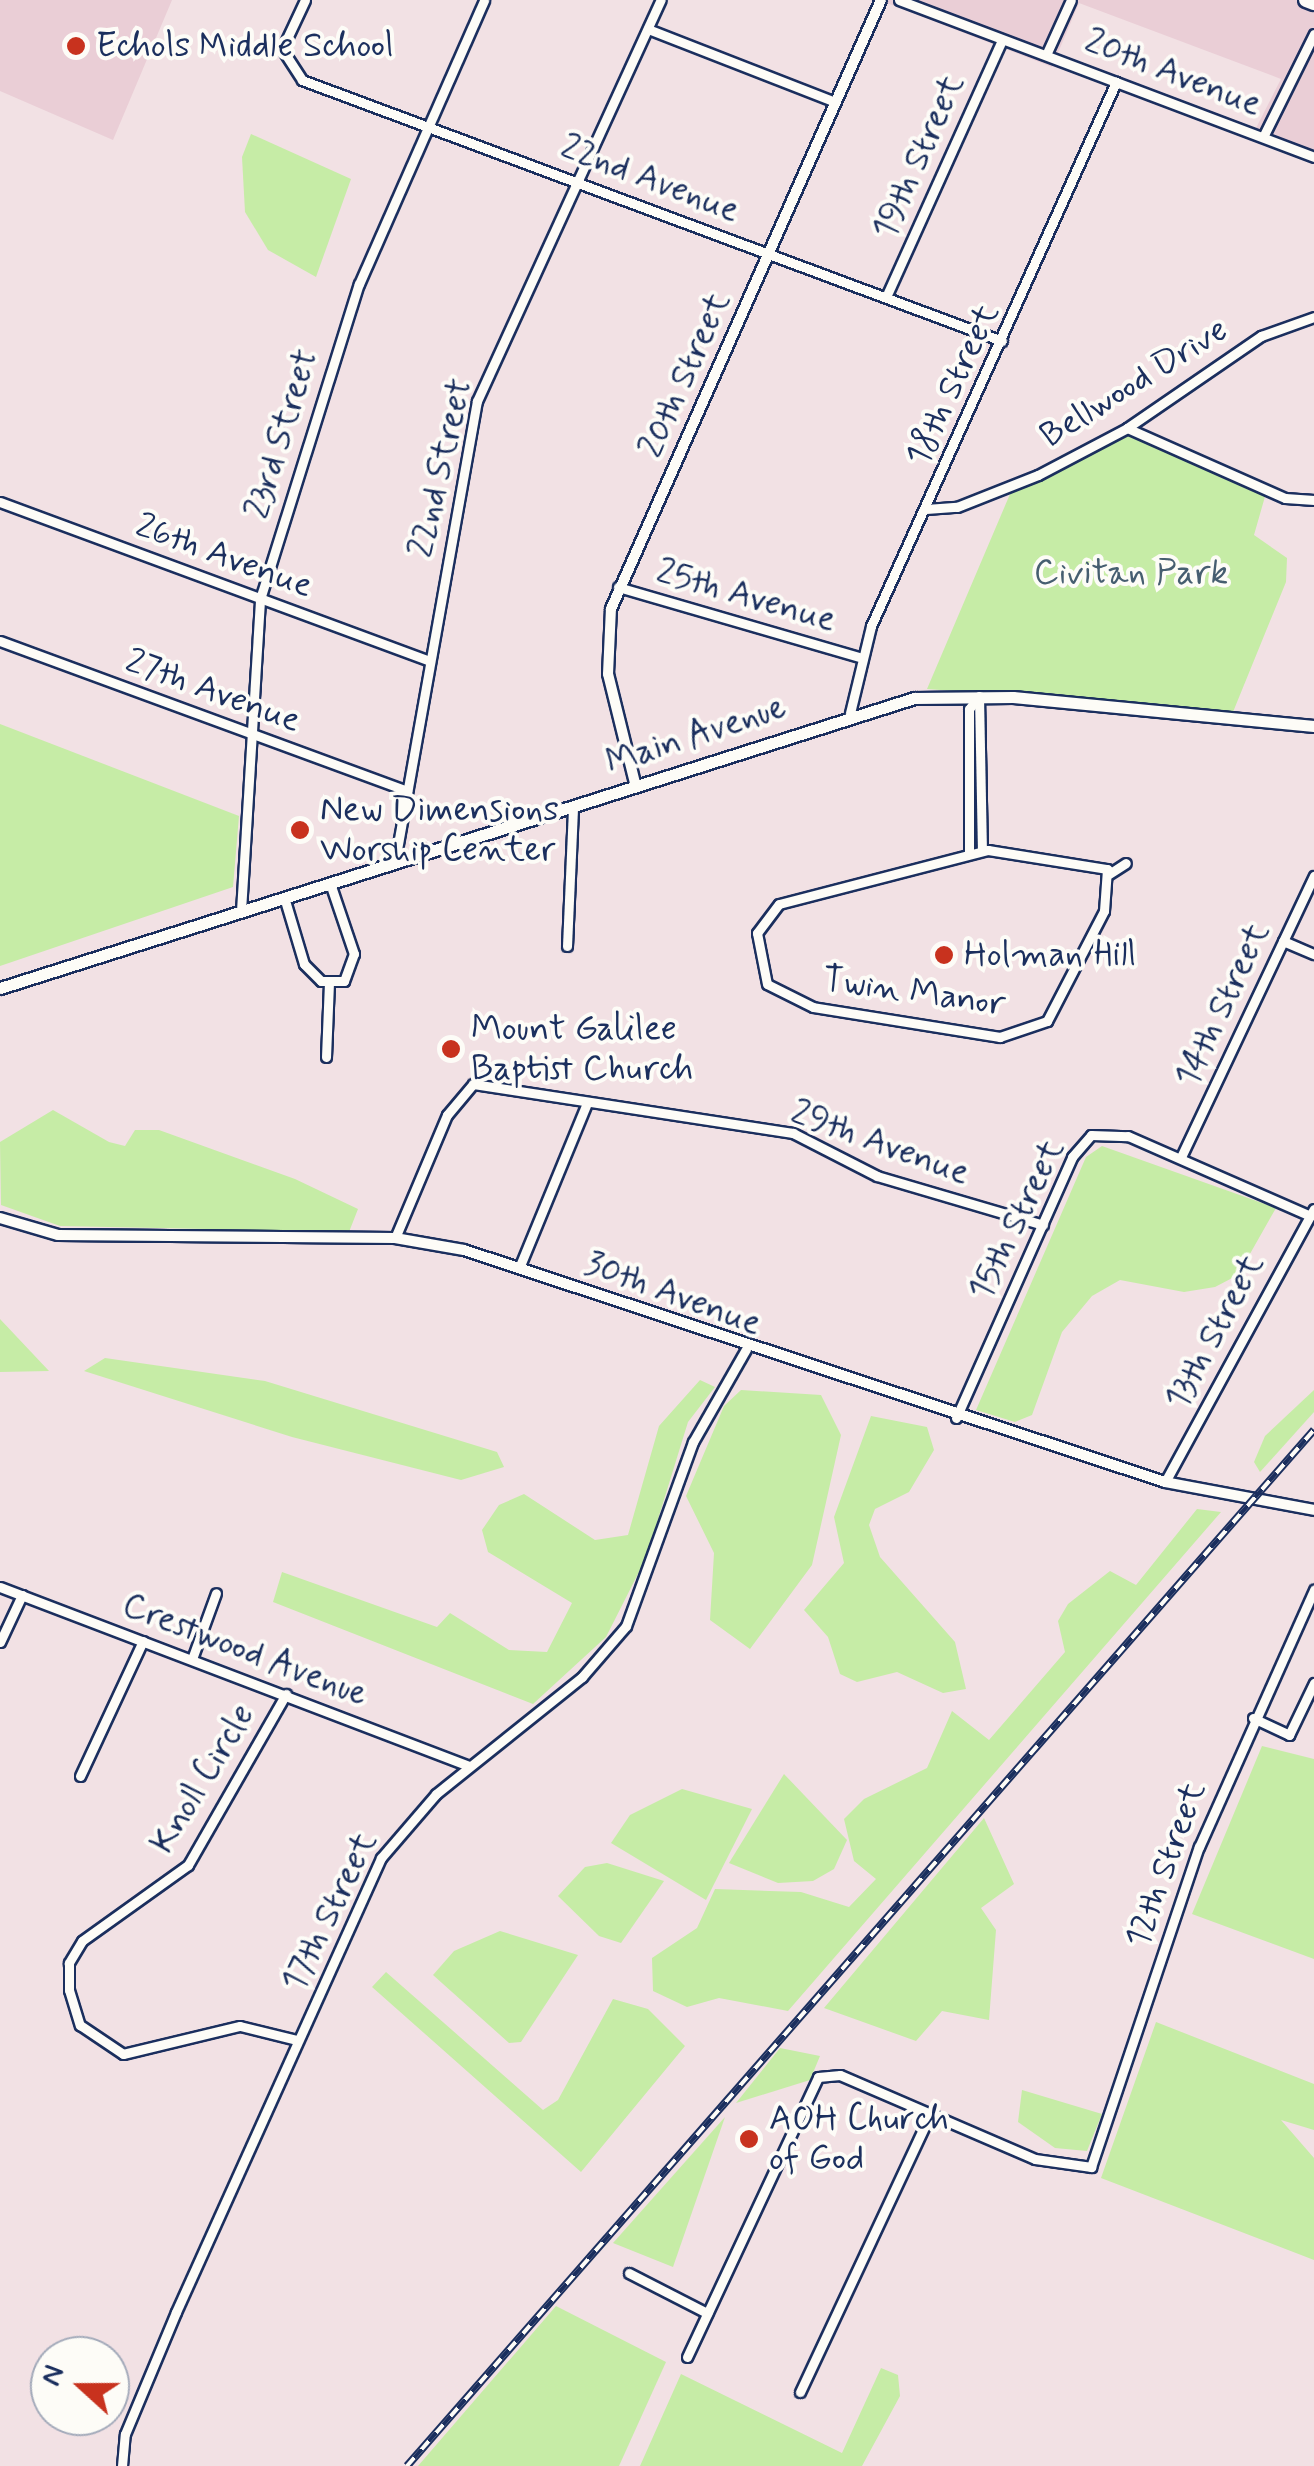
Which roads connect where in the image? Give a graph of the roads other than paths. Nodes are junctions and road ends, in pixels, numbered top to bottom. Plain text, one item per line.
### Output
1 (305, 0) edge
2 (484, 0) edge
3 (661, 0) edge
4 (882, 0) edge
5 (899, 0) edge
6 (1071, 0) edge
7 (1306, 0) edge
8 (1314, 3) edge
9 (648, 29) junction
10 (1314, 34) edge
11 (1002, 40) junction
12 (1046, 55) junction
13 (1116, 82) junction
14 (835, 102) junction
15 (427, 126) junction
16 (1263, 137) junction
17 (1314, 157) edge
18 (578, 180) junction
19 (770, 254) junction
20 (886, 297) junction
21 (1314, 317) edge
22 (1002, 342) junction
23 (1127, 428) junction
24 (1314, 500) edge
25 (0, 502) edge
26 (926, 509) junction
27 (618, 587) junction
28 (260, 599) junction
29 (0, 641) edge
30 (859, 657) junction
31 (430, 661) junction
32 (978, 696) junction
33 (850, 713) junction
34 (1314, 726) edge
35 (253, 735) junction
36 (635, 783) junction
37 (407, 791) junction
38 (573, 806) junction
39 (982, 850) junction
40 (969, 851) junction
41 (395, 861) junction
42 (1126, 863) dead end
43 (1109, 874) junction
44 (1314, 876) edge
45 (330, 882) junction
46 (284, 896) junction
47 (241, 911) junction
48 (1283, 941) junction
49 (568, 946) dead end
50 (1314, 954) edge
51 (329, 982) junction
52 (0, 988) edge
53 (326, 1057) dead end
54 (587, 1103) junction
55 (1182, 1157) junction
56 (1312, 1212) edge
57 (0, 1218) edge
58 (1043, 1225) junction
59 (395, 1238) junction
60 (519, 1268) junction
61 (746, 1349) junction
62 (956, 1418) junction
63 (1166, 1482) junction
64 (1314, 1510) edge
65 (0, 1586) edge
66 (1314, 1590) edge
67 (216, 1594) dead end
68 (22, 1595) junction
69 (142, 1641) junction
70 (0, 1642) edge
71 (192, 1659) junction
72 (1314, 1682) edge
73 (286, 1694) junction
74 (1253, 1718) junction
75 (469, 1766) junction
76 (80, 1776) dead end
77 (298, 2040) junction
78 (929, 2116) junction
79 (628, 2273) dead end
80 (707, 2313) junction
81 (687, 2357) dead end
82 (800, 2392) dead end
83 (122, 2466) edge

1 - 15 street, 22nd Avenue
2 - 15 street, 23rd Street
3 - 9 street, 22nd Street
4 - 14 street, 20th Street
5 - 11 street, 20th Avenue
6 - 12 street
7 - 8 highway
9 - 14 street
9 - 18 street, 22nd Street
10 - 16 street
11 - 12 street, 20th Avenue
11 - 20 street, 19th Street
12 - 13 street, 20th Avenue
13 - 16 street, 20th Avenue
13 - 22 street, 18th Street
14 - 19 street, 20th Street
15 - 18 street, 22nd Avenue
15 - 28 street, 23rd Street
16 - 17 street, 20th Avenue
18 - 19 street, 22nd Avenue
18 - 31 street, 22nd Street
19 - 20 street, 22nd Avenue
19 - 27 street, 20th Street
20 - 22 street, 22nd Avenue
21 - 23 street, Bellwood Drive
22 - 26 street, 18th Street
23 - 24 street
23 - 26 street, Bellwood Drive
25 - 28 street, 26th Avenue
26 - 30 street, 18th Street
27 - 30 street, 25th Avenue
27 - 36 street, 20th Street
28 - 31 street, 26th Avenue
28 - 35 street, 23rd Street
29 - 35 street, 27th Avenue
30 - 33 street, 18th Street
31 - 37 street, 22nd Street
32 - 33 main road, Main Avenue
32 - 34 main road, Main Avenue
32 - 39 street
32 - 40 street
33 - 36 main road, Main Avenue
35 - 37 street, 27th Avenue
35 - 47 street, 23rd Street
36 - 38 main road, Main Avenue
37 - 41 street, 22nd Street
38 - 41 main road, Main Avenue
38 - 49 street
39 - 40 street, Twin Manor
39 - 43 street, Twin Manor
40 - 43 street, Twin Manor
41 - 45 main road, Main Avenue
42 - 43 street
44 - 48 street, 14th Street
45 - 46 main road, Main Avenue
45 - 51 street
46 - 47 main road, Main Avenue
46 - 51 street
47 - 52 main road, Main Avenue
48 - 50 street
48 - 55 street, 14th Street
51 - 53 street
54 - 58 street, 29th Avenue
54 - 59 street, 29th Avenue
54 - 60 street
55 - 56 street
55 - 58 street, 15th Street
56 - 63 street, 13th Street
57 - 59 street, 30th Avenue
58 - 62 street, 15th Street
59 - 60 street, 30th Avenue
60 - 61 street, 30th Avenue
61 - 62 street, 30th Avenue
61 - 75 street, 17th Street
62 - 63 street, 30th Avenue
63 - 64 street, 30th Avenue
65 - 68 street, Crestwood Avenue
66 - 74 street, 12th Street
67 - 71 street
68 - 69 street, Crestwood Avenue
68 - 70 street
69 - 71 street, Crestwood Avenue
69 - 76 street
71 - 73 street, Crestwood Avenue
72 - 74 street
73 - 75 street, Crestwood Avenue
73 - 77 street, Knoll Circle
74 - 78 street, 12th Street
75 - 77 street, 17th Street
77 - 83 street, 17th Street
78 - 80 street
78 - 82 street
79 - 80 street
80 - 81 street

